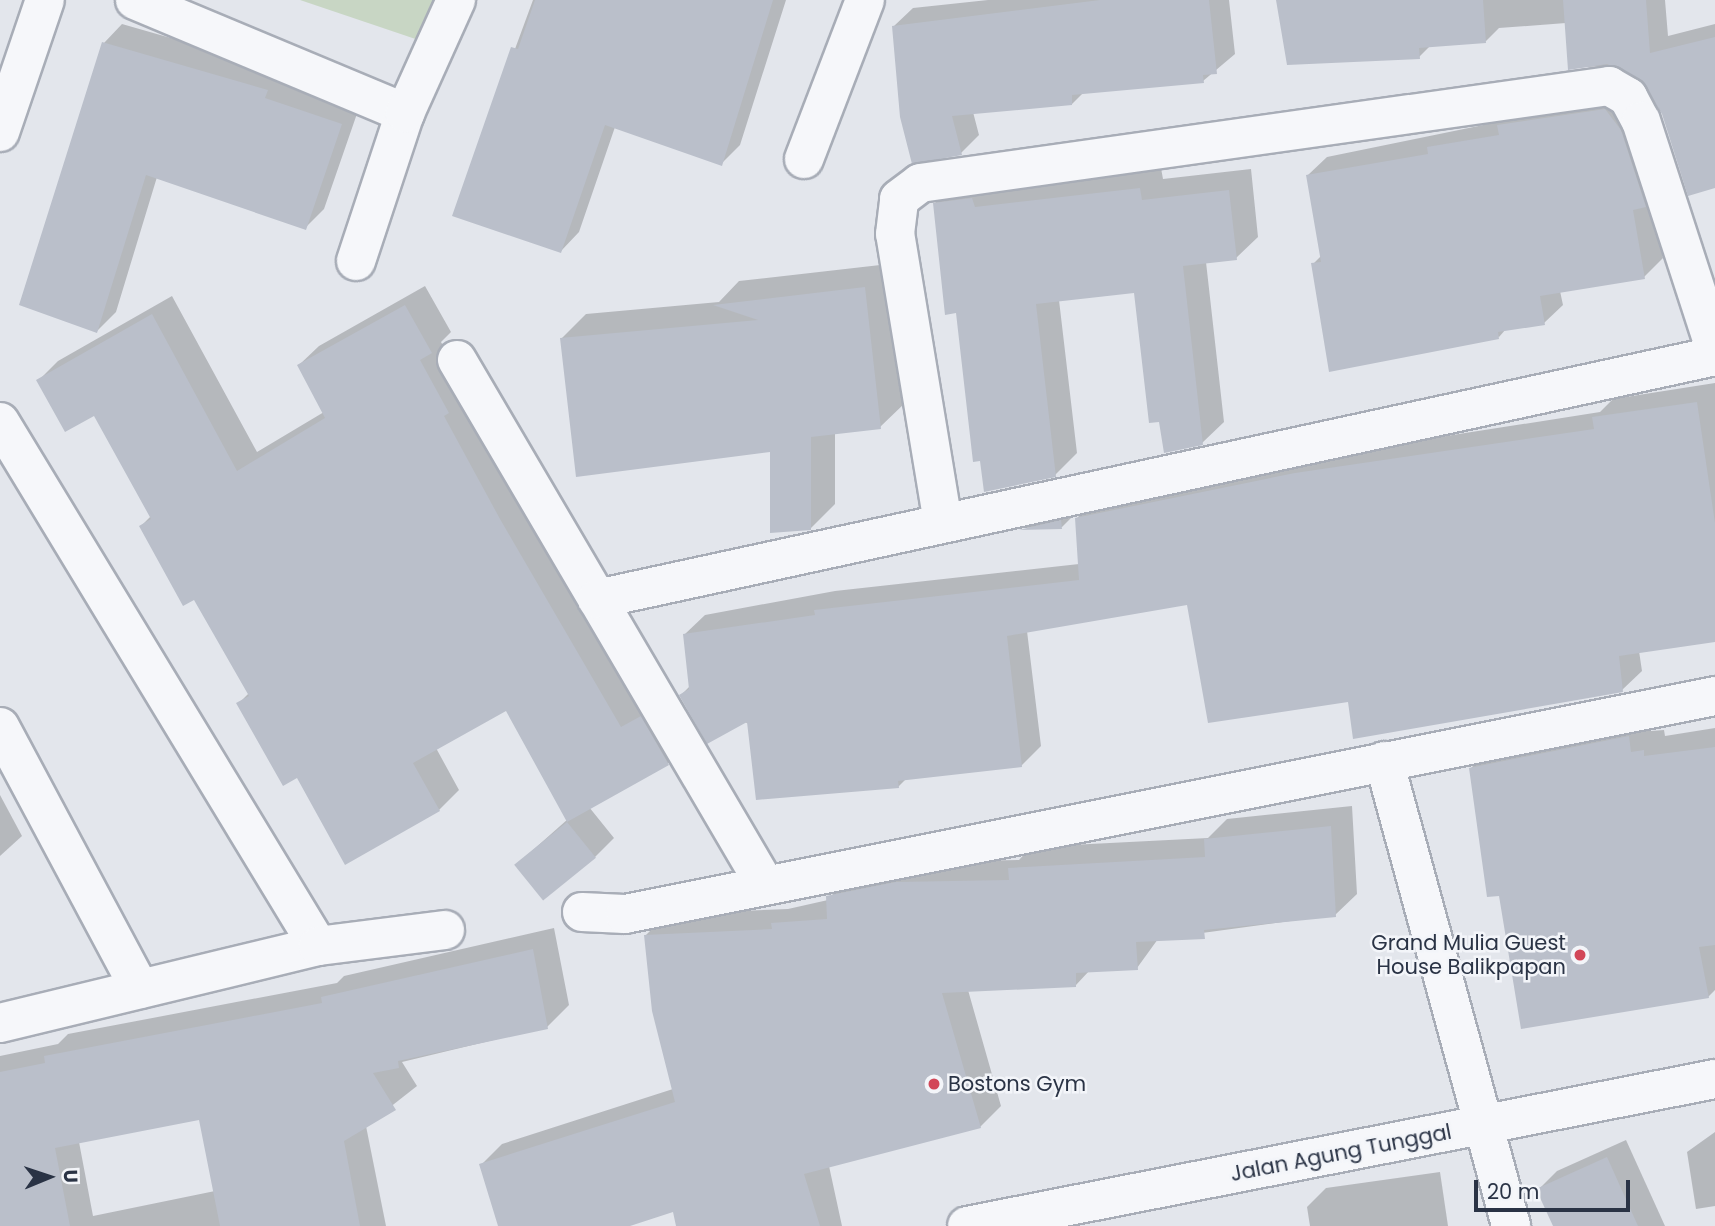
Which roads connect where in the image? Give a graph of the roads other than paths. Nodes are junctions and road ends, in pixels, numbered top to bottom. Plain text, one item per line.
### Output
1 (45, 0) edge
2 (135, 0) edge
3 (456, 0) edge
4 (865, 0) edge
5 (405, 113) junction
6 (0, 132) edge
7 (804, 159) dead end
8 (356, 261) dead end
9 (1715, 349) edge
10 (1715, 356) edge
11 (457, 359) dead end
12 (0, 422) edge
13 (943, 523) junction
14 (597, 599) junction
15 (1715, 696) edge
16 (0, 727) edge
17 (1384, 761) junction
18 (764, 883) junction
19 (582, 912) dead end
20 (444, 930) dead end
21 (318, 946) junction
22 (140, 989) junction
23 (0, 1023) edge
24 (1715, 1079) edge
25 (1479, 1126) junction
26 (1047, 1218) edge
27 (967, 1226) edge
28 (1511, 1226) edge

1 - 6 street
2 - 5 street
3 - 5 street
4 - 7 street
5 - 8 street
9 - 13 street
10 - 13 street
11 - 14 street
12 - 21 street
13 - 14 street
14 - 18 street
15 - 17 street
16 - 22 street
17 - 18 street
17 - 25 street
18 - 19 street
20 - 21 street
21 - 22 street
22 - 23 street
24 - 25 street, Jalan Agung Tunggal
25 - 26 street, Jalan Agung Tunggal
25 - 28 street
26 - 27 street, Jalan Agung Tunggal

